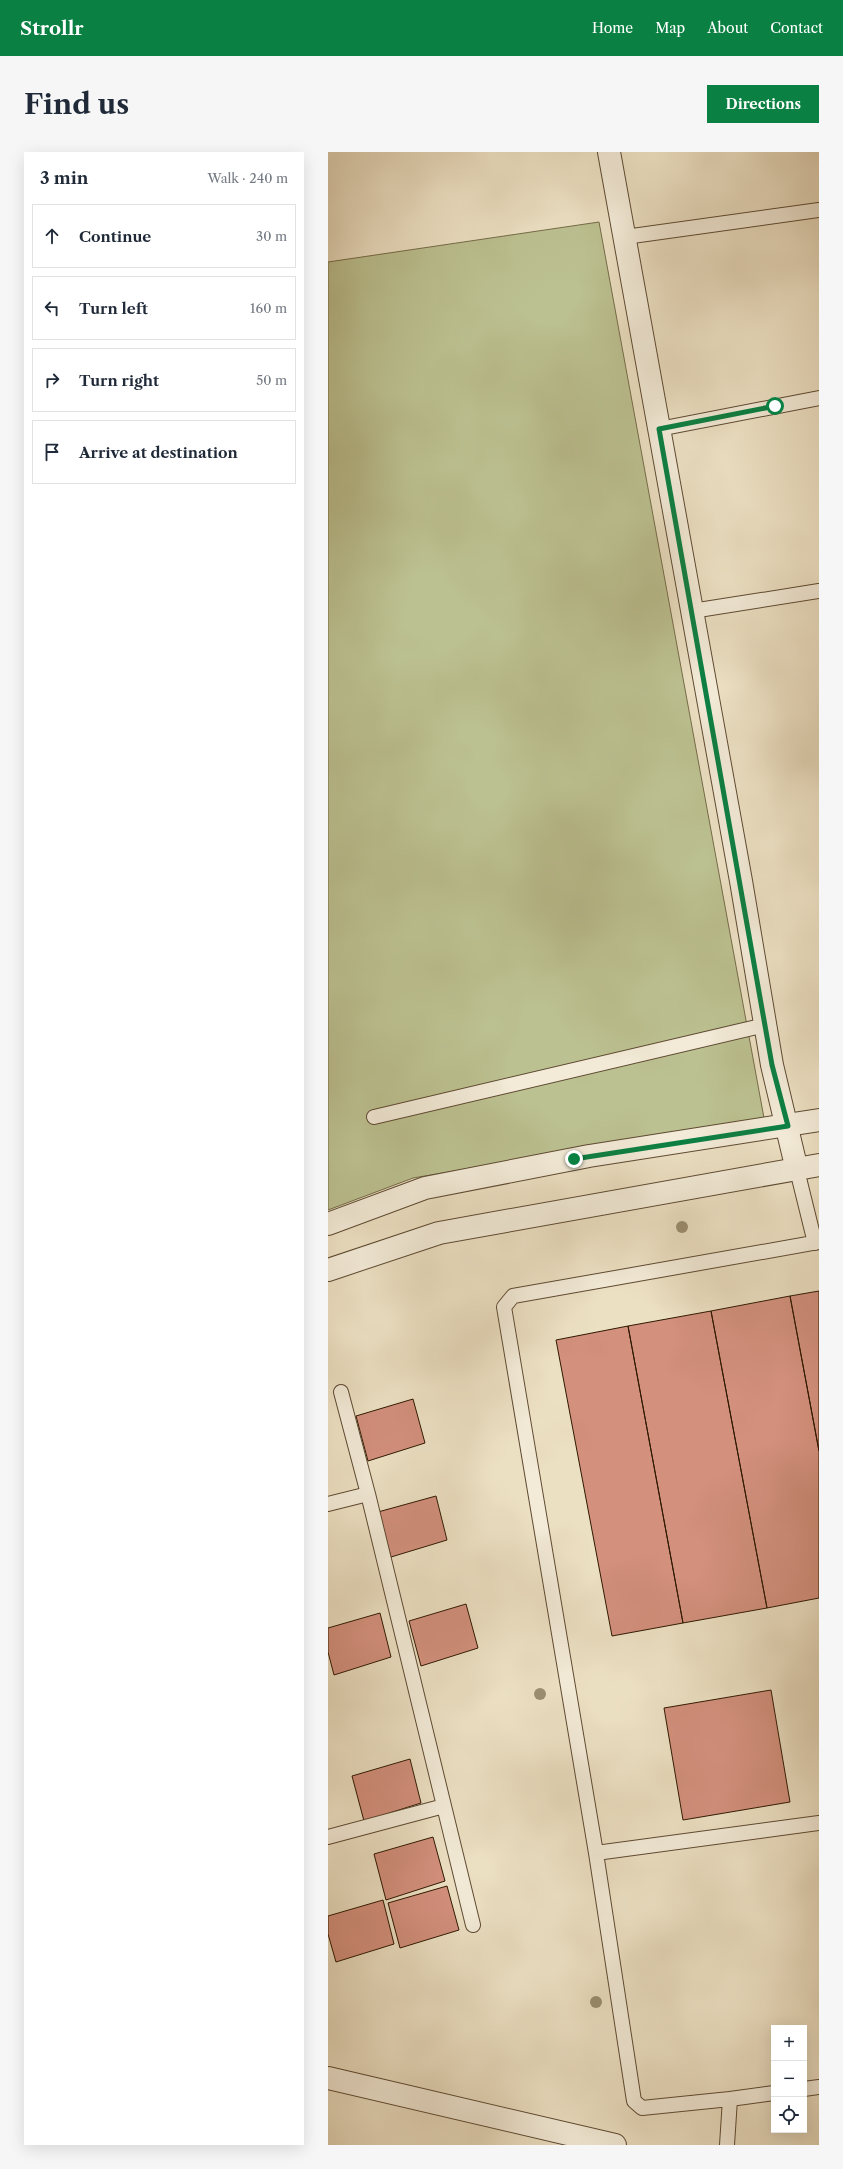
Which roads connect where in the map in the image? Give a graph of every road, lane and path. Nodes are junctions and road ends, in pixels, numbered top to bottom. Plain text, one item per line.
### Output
1 (609, 152) edge
2 (819, 210) edge
3 (625, 238) junction
4 (819, 398) edge
5 (659, 429) junction
6 (819, 591) edge
7 (692, 611) junction
8 (765, 1025) junction
9 (374, 1117) dead end
10 (819, 1120) edge
11 (788, 1126) junction
12 (819, 1166) edge
13 (797, 1170) junction
14 (328, 1224) edge
15 (817, 1242) edge
16 (328, 1270) edge
17 (341, 1392) dead end
18 (368, 1494) junction
19 (328, 1504) edge
20 (444, 1806) junction
21 (819, 1822) edge
22 (328, 1837) edge
23 (596, 1853) junction
24 (473, 1925) dead end
25 (328, 2078) edge
26 (819, 2087) edge
27 (807, 2089) edge
28 (771, 2093) edge
29 (730, 2099) junction
30 (615, 2145) edge
31 (727, 2145) edge

1 - 3 street
2 - 3 lane
3 - 5 street
4 - 5 lane
5 - 7 street
6 - 7 lane
7 - 8 street
8 - 9 lane
8 - 11 street
10 - 11 street
11 - 13 street
11 - 14 street
12 - 13 street
13 - 15 lane
13 - 16 street
15 - 23 lane
17 - 18 lane
18 - 19 lane
18 - 20 lane
20 - 22 lane
20 - 24 lane
21 - 23 lane
23 - 29 lane
25 - 30 street
26 - 27 lane
28 - 29 lane
29 - 31 lane

